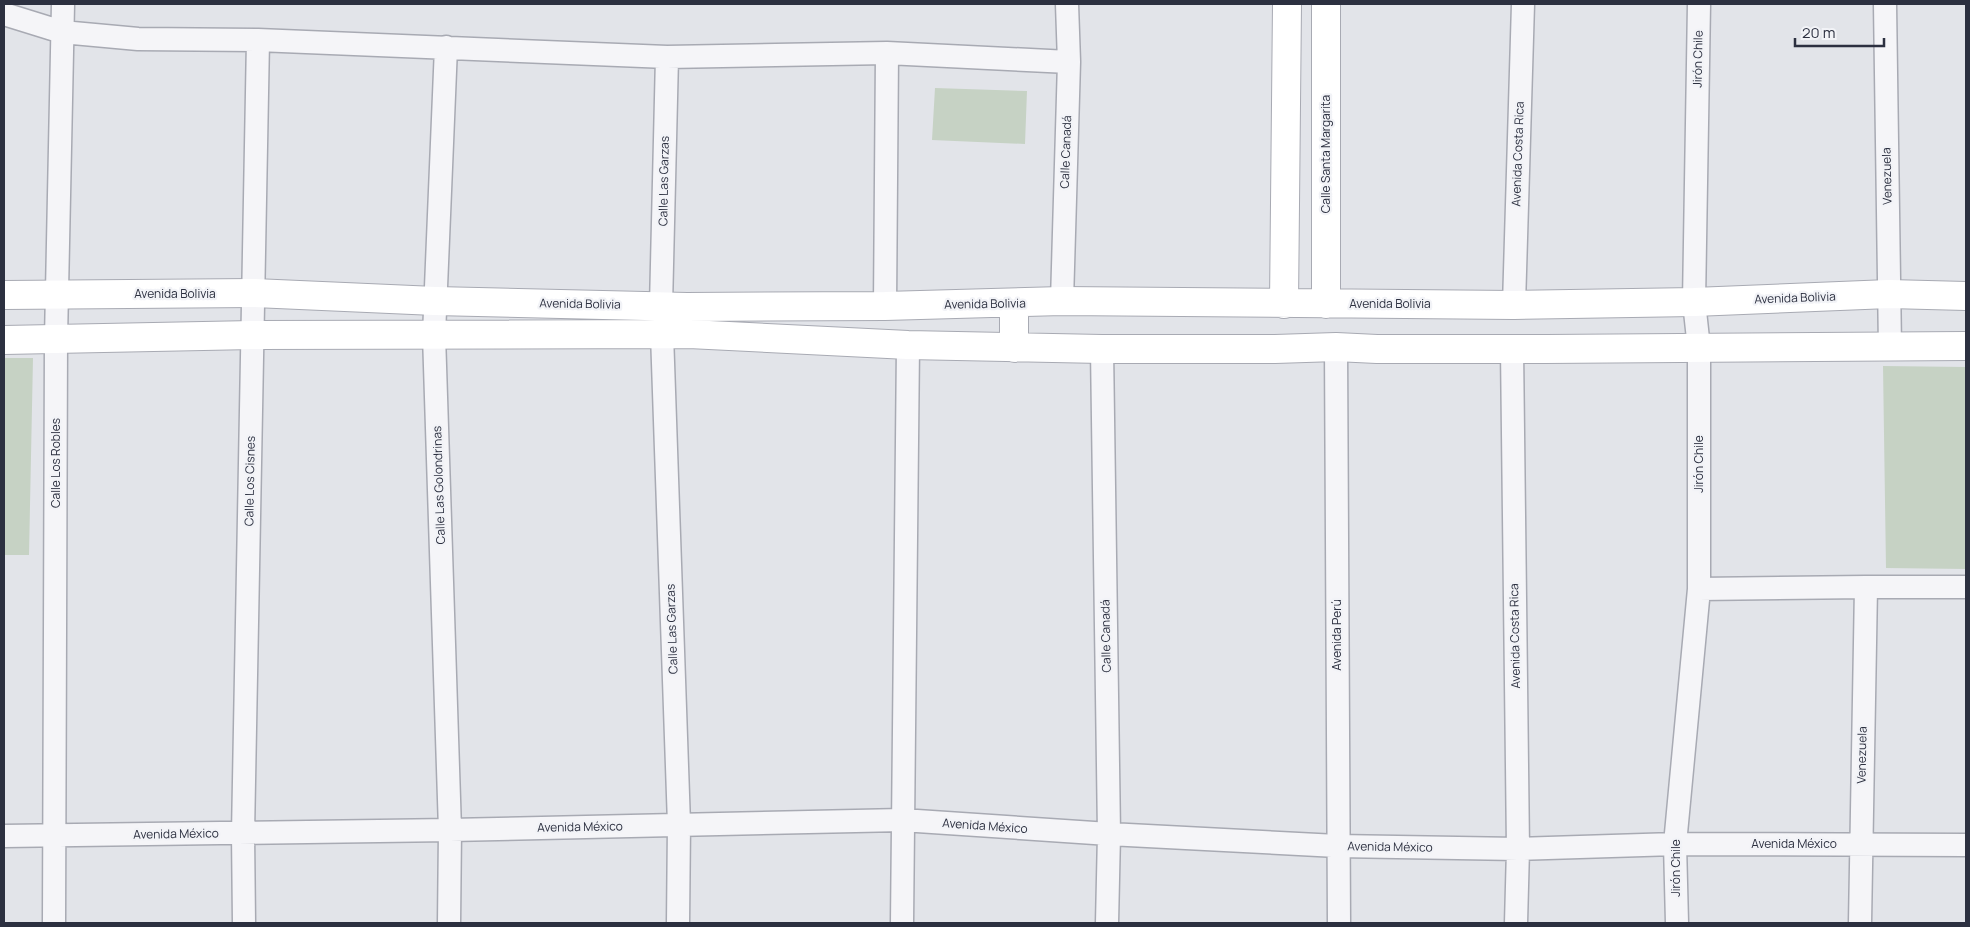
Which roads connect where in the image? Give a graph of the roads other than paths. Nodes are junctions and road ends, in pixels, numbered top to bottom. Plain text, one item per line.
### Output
1 (62, 4) edge
2 (1066, 4) edge
3 (1287, 4) edge
4 (1326, 4) edge
5 (1522, 4) edge
6 (1699, 4) edge
7 (1885, 4) edge
8 (4, 14) edge
9 (62, 32) junction
10 (258, 40) junction
11 (446, 47) junction
12 (887, 53) junction
13 (667, 57) junction
14 (1069, 62) junction
15 (254, 293) junction
16 (57, 294) junction
17 (1889, 294) junction
18 (4, 295) edge
19 (1966, 296) edge
20 (436, 301) junction
21 (1062, 301) junction
22 (1694, 302) junction
23 (1014, 304) junction
24 (1284, 304) junction
25 (1326, 304) junction
26 (1514, 305) junction
27 (661, 306) junction
28 (885, 306) junction
29 (662, 334) junction
30 (253, 335) junction
31 (434, 335) junction
32 (56, 339) junction
33 (4, 340) edge
34 (908, 345) junction
35 (1966, 346) edge
36 (1336, 347) junction
37 (1014, 348) junction
38 (1699, 348) junction
39 (1890, 348) junction
40 (1102, 349) junction
41 (1512, 349) junction
42 (1866, 587) junction
43 (1966, 587) edge
44 (1699, 589) junction
45 (902, 820) junction
46 (679, 824) junction
47 (450, 830) junction
48 (243, 834) junction
49 (1108, 834) junction
50 (4, 836) edge
51 (54, 836) junction
52 (1675, 844) junction
53 (1860, 845) junction
54 (1966, 845) edge
55 (1337, 846) junction
56 (1518, 848) junction
57 (54, 923) edge
58 (244, 923) edge
59 (449, 923) edge
60 (678, 923) edge
61 (902, 923) edge
62 (1107, 923) edge
63 (1338, 923) edge
64 (1516, 923) edge
65 (1677, 923) edge
66 (1860, 923) edge

1 - 9 street, Calle Los Robles
2 - 14 street, Calle Canadá
3 - 24 main road
4 - 25 main road, Calle Santa Margarita
5 - 26 street, Avenida Costa Rica
6 - 22 street, Jirón Chile
7 - 17 street, Venezuela
8 - 9 street
9 - 10 street
9 - 16 street, Calle Los Robles
10 - 11 street
10 - 15 street, Calle Los Cisnes
11 - 13 street
11 - 20 street, Calle Las Golondrinas
12 - 13 street
12 - 14 street
12 - 28 street
13 - 27 street, Calle Las Garzas
14 - 21 street, Calle Canadá
15 - 16 main road, Avenida Bolivia
15 - 20 main road, Avenida Bolivia
15 - 30 street, Calle Los Cisnes
16 - 18 main road, Avenida Bolivia
16 - 32 street, Calle Los Robles
17 - 19 main road, Avenida Bolivia
17 - 22 main road, Avenida Bolivia
17 - 39 street, Venezuela
20 - 27 main road, Avenida Bolivia
20 - 31 street, Calle Las Golondrinas
21 - 23 main road, Avenida Bolivia
21 - 24 main road, Avenida Bolivia
22 - 26 main road, Avenida Bolivia
22 - 38 street, Jirón Chile
23 - 28 main road, Avenida Bolivia
23 - 37 main road
24 - 25 main road, Avenida Bolivia
25 - 26 main road, Avenida Bolivia
27 - 28 main road, Avenida Bolivia
29 - 31 main road
29 - 34 main road
29 - 46 street, Calle Las Garzas
30 - 31 main road
30 - 32 main road
30 - 48 street, Calle Los Cisnes
31 - 47 street, Calle Las Golondrinas
32 - 33 main road
32 - 51 street, Calle Los Robles
34 - 37 main road
34 - 45 street
35 - 39 main road
36 - 40 main road
36 - 41 main road
36 - 55 street, Avenida Perú
37 - 40 main road
38 - 39 main road
38 - 41 main road
38 - 44 street, Jirón Chile
40 - 49 street, Calle Canadá
41 - 56 street, Avenida Costa Rica
42 - 43 street
42 - 44 street
42 - 53 street, Venezuela
44 - 52 street, Jirón Chile
45 - 46 street, Avenida México
45 - 49 street, Avenida México
45 - 61 street
46 - 47 street, Avenida México
46 - 60 street, Calle Las Garzas
47 - 48 street, Avenida México
47 - 59 street, Calle Las Golondrinas
48 - 51 street, Avenida México
48 - 58 street, Calle Los Cisnes
49 - 55 street, Avenida México
49 - 62 street, Calle Canadá
50 - 51 street, Avenida México
51 - 57 street, Calle Los Robles
52 - 53 street, Avenida México
52 - 56 street, Avenida México
52 - 65 street, Jirón Chile
53 - 54 street, Avenida México
53 - 66 street, Venezuela
55 - 56 street, Avenida México
55 - 63 street, Avenida Perú
56 - 64 street, Avenida Costa Rica

